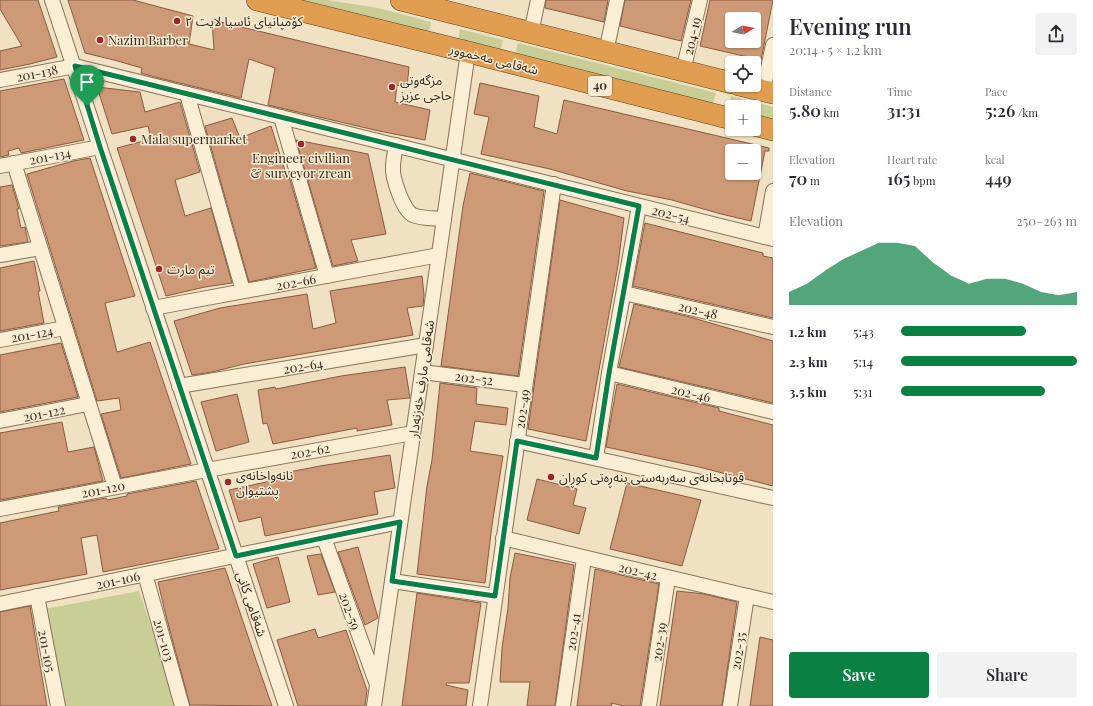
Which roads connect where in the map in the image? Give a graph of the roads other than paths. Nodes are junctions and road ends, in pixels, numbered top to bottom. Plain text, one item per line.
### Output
1 (52, 0) edge
2 (259, 0) edge
3 (401, 0) edge
4 (538, 0) edge
5 (617, 0) edge
6 (700, 0) edge
7 (454, 6) edge
8 (531, 33) junction
9 (773, 46) edge
10 (468, 52) junction
11 (606, 52) junction
12 (75, 66) junction
13 (683, 71) junction
14 (0, 80) edge
15 (725, 81) edge
16 (768, 92) edge
17 (187, 94) junction
18 (281, 117) junction
19 (725, 117) edge
20 (761, 127) edge
21 (773, 130) edge
22 (396, 145) junction
23 (100, 147) junction
24 (453, 159) junction
25 (14, 163) junction
26 (0, 166) edge
27 (554, 184) junction
28 (773, 191) edge
29 (639, 206) junction
30 (444, 219) junction
31 (769, 238) edge
32 (40, 248) junction
33 (0, 255) edge
34 (439, 255) junction
35 (327, 276) junction
36 (243, 291) junction
37 (624, 293) junction
38 (153, 308) junction
39 (773, 327) edge
40 (65, 328) junction
41 (0, 340) edge
42 (426, 345) junction
43 (422, 372) junction
44 (609, 373) junction
45 (525, 385) junction
46 (179, 386) junction
47 (88, 404) junction
48 (773, 412) edge
49 (0, 422) edge
50 (413, 433) junction
51 (517, 441) junction
52 (596, 458) junction
53 (207, 470) junction
54 (115, 487) junction
55 (773, 498) edge
56 (0, 509) edge
57 (400, 522) junction
58 (324, 538) junction
59 (503, 538) junction
60 (236, 556) junction
61 (584, 558) junction
62 (145, 574) junction
63 (668, 578) junction
64 (392, 581) junction
65 (37, 596) junction
66 (495, 596) junction
67 (747, 596) junction
68 (773, 602) edge
69 (0, 604) edge
70 (377, 685) junction
71 (58, 706) edge
72 (182, 706) edge
73 (286, 706) edge
74 (374, 706) edge
75 (480, 706) edge
76 (563, 706) edge
77 (649, 706) edge
78 (730, 706) edge

1 - 12 street, شەقامی کانی
2 - 10 highway, شەقامی مەخموور / 40
3 - 7 highway
4 - 8 street
5 - 11 street
6 - 13 street, 204-19
7 - 8 highway
8 - 11 highway
9 - 16 street
10 - 19 highway, شەقامی مەخموور / 40
10 - 24 street, شەقامی مارف خەزنەدار
11 - 13 highway
12 - 14 street, 201-138
12 - 17 street, 202-54
12 - 23 street, شەقامی کانی
13 - 15 highway
17 - 18 street, 202-54
17 - 36 street
18 - 22 street, 202-54
18 - 35 street
20 - 21 highway
22 - 24 street, 202-54
22 - 30 street
23 - 25 street, 201-134
23 - 38 street, شەقامی کانی
24 - 27 street, 202-54
24 - 30 street, شەقامی مارف خەزنەدار
25 - 26 street, 201-134
25 - 32 street
27 - 29 street, 202-54
27 - 45 street, 202-49
28 - 31 street
29 - 31 street, 202-54
29 - 37 street
30 - 34 street, شەقامی مارف خەزنەدار
32 - 33 street
32 - 40 street
34 - 35 street, 202-66
34 - 42 street, شەقامی مارف خەزنەدار
35 - 36 street, 202-66
36 - 38 street, 202-66
37 - 39 street, 202-48
37 - 44 street
38 - 46 street, شەقامی کانی
40 - 41 street, 201-124
40 - 47 street
42 - 43 street, شەقامی مارف خەزنەدار
42 - 46 street, 202-64
43 - 45 street, 202-52
43 - 50 street, شەقامی مارف خەزنەدار
44 - 48 street, 202-46
44 - 52 street
45 - 51 street, 202-49
46 - 53 street, شەقامی کانی
47 - 49 street, 201-122
47 - 54 street
50 - 53 street, 202-62
50 - 57 street, شەقامی مارف خەزنەدار
51 - 52 street
51 - 59 street, 202-49
52 - 55 street
53 - 54 street, 201-120
53 - 60 street, شەقامی کانی
54 - 56 street, 201-120
57 - 58 street, 201-106
57 - 64 street, شەقامی مارف خەزنەدار
58 - 60 street, 201-106
58 - 70 street, 202-59
59 - 61 street, 202-42
59 - 66 street, 202-49
60 - 62 street, 201-106
60 - 73 street, شەقامی کانی
61 - 63 street, 202-42
61 - 76 street, 202-41
62 - 65 street, 201-106
62 - 72 street, 201-103
63 - 67 street, 202-42
63 - 77 street, 202-39
64 - 66 street
64 - 70 street, شەقامی مارف خەزنەدار
65 - 69 street, 201-106
65 - 71 street, 201-105
66 - 75 street, 202-49
67 - 68 street, 202-42
67 - 78 street, 202-35
70 - 74 street, شەقامی مارف خەزنەدار

